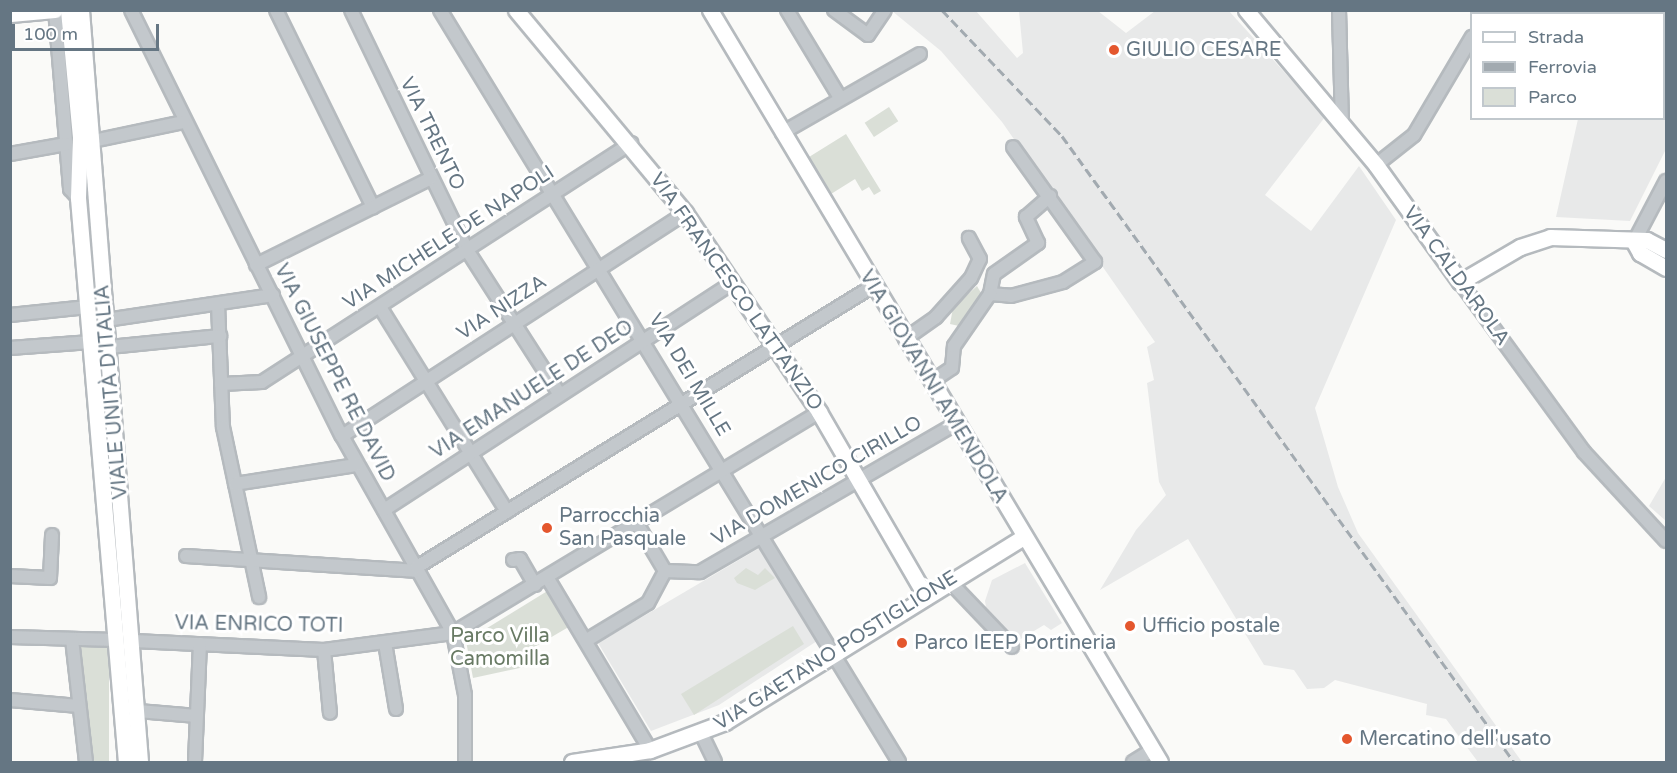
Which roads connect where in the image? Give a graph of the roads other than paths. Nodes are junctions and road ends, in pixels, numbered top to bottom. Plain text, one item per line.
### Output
1 (55, 10) edge
2 (68, 10) edge
3 (131, 10) edge
4 (276, 10) edge
5 (351, 10) edge
6 (440, 10) edge
7 (516, 10) edge
8 (710, 10) edge
9 (787, 10) edge
10 (834, 10) edge
11 (885, 10) edge
12 (1246, 10) edge
13 (1339, 10) edge
14 (10, 14) edge
15 (82, 16) edge
16 (1470, 40) edge
17 (920, 54) dead end
18 (840, 98) junction
19 (184, 122) junction
20 (1342, 123) junction
21 (782, 133) junction
22 (80, 141) junction
23 (631, 143) junction
24 (1013, 147) dead end
25 (10, 154) edge
26 (1376, 165) junction
27 (431, 178) junction
28 (1666, 181) edge
29 (555, 193) junction
30 (1050, 196) junction
31 (373, 207) junction
32 (685, 213) junction
33 (969, 238) dead end
34 (1634, 243) junction
35 (467, 250) junction
36 (1666, 250) edge
37 (256, 265) junction
38 (601, 267) junction
39 (1666, 268) edge
40 (1460, 282) junction
41 (732, 283) junction
42 (873, 286) junction
43 (990, 294) junction
44 (273, 295) junction
45 (218, 304) junction
46 (88, 307) junction
47 (380, 307) junction
48 (10, 315) edge
49 (106, 320) junction
50 (514, 323) junction
51 (220, 336) junction
52 (645, 339) junction
53 (905, 339) junction
54 (91, 342) junction
55 (109, 347) junction
56 (10, 348) edge
57 (777, 348) junction
58 (303, 355) junction
59 (426, 381) junction
60 (931, 382) junction
61 (221, 384) junction
62 (560, 395) junction
63 (684, 406) junction
64 (819, 412) junction
65 (115, 418) junction
66 (97, 420) junction
67 (955, 424) junction
68 (342, 436) junction
69 (471, 453) junction
70 (357, 465) junction
71 (724, 470) junction
72 (858, 482) junction
73 (234, 484) junction
74 (384, 510) junction
75 (507, 512) junction
76 (636, 522) junction
77 (52, 535) dead end
78 (762, 536) junction
79 (1023, 537) junction
80 (1666, 541) edge
81 (127, 556) junction
82 (186, 556) dead end
83 (108, 557) junction
84 (513, 560) dead end
85 (252, 562) junction
86 (418, 569) junction
87 (665, 571) junction
88 (10, 576) edge
89 (547, 577) junction
90 (949, 581) junction
91 (535, 585) junction
92 (925, 595) junction
93 (259, 597) dead end
94 (453, 633) junction
95 (10, 636) edge
96 (72, 639) junction
97 (116, 640) junction
98 (587, 640) junction
99 (134, 641) junction
100 (200, 644) junction
101 (386, 644) junction
102 (1012, 647) dead end
103 (324, 650) junction
104 (833, 652) junction
105 (10, 700) edge
106 (79, 706) junction
107 (396, 709) dead end
108 (138, 711) junction
109 (330, 713) dead end
110 (197, 717) junction
111 (701, 733) junction
112 (650, 750) junction
113 (1156, 756) edge
114 (86, 762) edge
115 (126, 762) edge
116 (140, 762) edge
117 (195, 762) edge
118 (465, 762) edge
119 (572, 762) edge
120 (715, 762) edge
121 (899, 762) edge
122 (1133, 762) edge

1 - 14 main road
1 - 22 street, VIALE UNITÀ D'ITALIA
2 - 22 main road
3 - 19 street, VIA GIUSEPPE RE DAVID
4 - 31 street
5 - 27 street, VIA TRENTO
6 - 29 street, VIA DEI MILLE
7 - 23 main road, VIA FRANCESCO LATTANZIO
8 - 21 main road, VIA GIOVANNI AMENDOLA
9 - 18 street
10 - 11 street
12 - 20 main road, VIA CALDAROLA
13 - 20 street
15 - 22 main road, VIALE UNITÀ D'ITALIA
16 - 26 street
17 - 18 street
18 - 21 street
19 - 22 street
19 - 37 street, VIA GIUSEPPE RE DAVID
20 - 26 main road, VIA CALDAROLA
21 - 42 main road, VIA GIOVANNI AMENDOLA
22 - 25 street
22 - 46 main road, VIALE UNITÀ D'ITALIA
22 - 49 main road, VIALE UNITÀ D'ITALIA
23 - 29 street, VIA MICHELE DE NAPOLI
23 - 32 main road, VIA FRANCESCO LATTANZIO
24 - 30 street
26 - 40 main road, VIA CALDAROLA
27 - 31 street
27 - 35 street, VIA TRENTO
28 - 34 street
29 - 35 street, VIA MICHELE DE NAPOLI
29 - 38 street, VIA DEI MILLE
30 - 43 street
30 - 43 street
31 - 37 street
32 - 38 street, VIA NIZZA
32 - 41 main road, VIA FRANCESCO LATTANZIO
33 - 53 street
34 - 36 main road
34 - 39 main road
34 - 40 main road
35 - 47 street, VIA MICHELE DE NAPOLI
35 - 50 street, VIA TRENTO
37 - 44 street, VIA GIUSEPPE RE DAVID
38 - 50 street, VIA NIZZA
38 - 52 street, VIA DEI MILLE
40 - 80 street, VIA CALDAROLA
41 - 52 street, VIA EMANUELE DE DEO
41 - 57 main road, VIA FRANCESCO LATTANZIO
42 - 53 main road, VIA GIOVANNI AMENDOLA
42 - 57 street
43 - 60 street
44 - 45 street
44 - 58 street, VIA GIUSEPPE RE DAVID
45 - 49 street
45 - 51 street
46 - 48 street
46 - 54 main road, VIALE UNITÀ D'ITALIA
47 - 58 street, VIA MICHELE DE NAPOLI
47 - 59 street
49 - 55 main road, VIALE UNITÀ D'ITALIA
50 - 59 street, VIA NIZZA
50 - 62 street, VIA TRENTO
51 - 55 street
51 - 61 street
52 - 62 street, VIA EMANUELE DE DEO
52 - 63 street, VIA DEI MILLE
53 - 60 main road, VIA GIOVANNI AMENDOLA
54 - 56 street
54 - 66 main road, VIALE UNITÀ D'ITALIA
55 - 65 main road, VIALE UNITÀ D'ITALIA
57 - 63 street
57 - 64 main road, VIA FRANCESCO LATTANZIO
58 - 61 street, VIA MICHELE DE NAPOLI
58 - 68 street, VIA GIUSEPPE RE DAVID
59 - 68 street, VIA NIZZA
59 - 69 street
60 - 67 main road, VIA GIOVANNI AMENDOLA
61 - 73 street
62 - 69 street, VIA EMANUELE DE DEO
63 - 71 street, VIA DEI MILLE
63 - 75 street
64 - 71 street
64 - 72 main road, VIA FRANCESCO LATTANZIO
65 - 66 main road
65 - 81 main road, VIALE UNITÀ D'ITALIA
66 - 83 main road, VIALE UNITÀ D'ITALIA
67 - 72 street, VIA DOMENICO CIRILLO
67 - 79 main road, VIA GIOVANNI AMENDOLA
68 - 70 street, VIA GIUSEPPE RE DAVID
69 - 74 street, VIA EMANUELE DE DEO
69 - 75 street
70 - 73 street
70 - 74 street, VIA GIUSEPPE RE DAVID
71 - 76 street
71 - 78 street, VIA DEI MILLE
72 - 78 street, VIA DOMENICO CIRILLO
72 - 92 main road, VIA FRANCESCO LATTANZIO
73 - 85 street
74 - 86 street, VIA GIUSEPPE RE DAVID
75 - 86 street
76 - 87 street
76 - 89 street
77 - 88 street
78 - 87 street, VIA DOMENICO CIRILLO
78 - 104 street, VIA DEI MILLE
79 - 90 main road, VIA GAETANO POSTIGLIONE
79 - 113 main road, VIA GIOVANNI AMENDOLA
81 - 83 main road
81 - 99 main road, VIALE UNITÀ D'ITALIA
82 - 85 street
83 - 97 main road, VIALE UNITÀ D'ITALIA
84 - 91 street
85 - 86 street
85 - 93 street
86 - 94 street, VIA GIUSEPPE RE DAVID
87 - 98 street
89 - 91 street
89 - 98 street
90 - 92 main road, VIA GAETANO POSTIGLIONE
90 - 102 street
91 - 94 street
92 - 104 main road, VIA GAETANO POSTIGLIONE
94 - 101 street, VIA ENRICO TOTI
94 - 118 street, VIA GIUSEPPE RE DAVID
95 - 96 street
96 - 97 street
96 - 106 street
97 - 115 main road, VIALE UNITÀ D'ITALIA
98 - 112 street
99 - 100 street, VIA ENRICO TOTI
99 - 108 main road, VIALE UNITÀ D'ITALIA
100 - 103 street, VIA ENRICO TOTI
100 - 110 street
101 - 103 street, VIA ENRICO TOTI
101 - 107 street
103 - 109 street
104 - 111 main road, VIA GAETANO POSTIGLIONE
104 - 121 street, VIA DEI MILLE
105 - 106 street
106 - 114 street
108 - 110 street
108 - 116 main road, VIALE UNITÀ D'ITALIA
110 - 117 street
111 - 112 main road, VIA GAETANO POSTIGLIONE
111 - 120 street
112 - 119 main road, VIA GAETANO POSTIGLIONE
113 - 122 street

